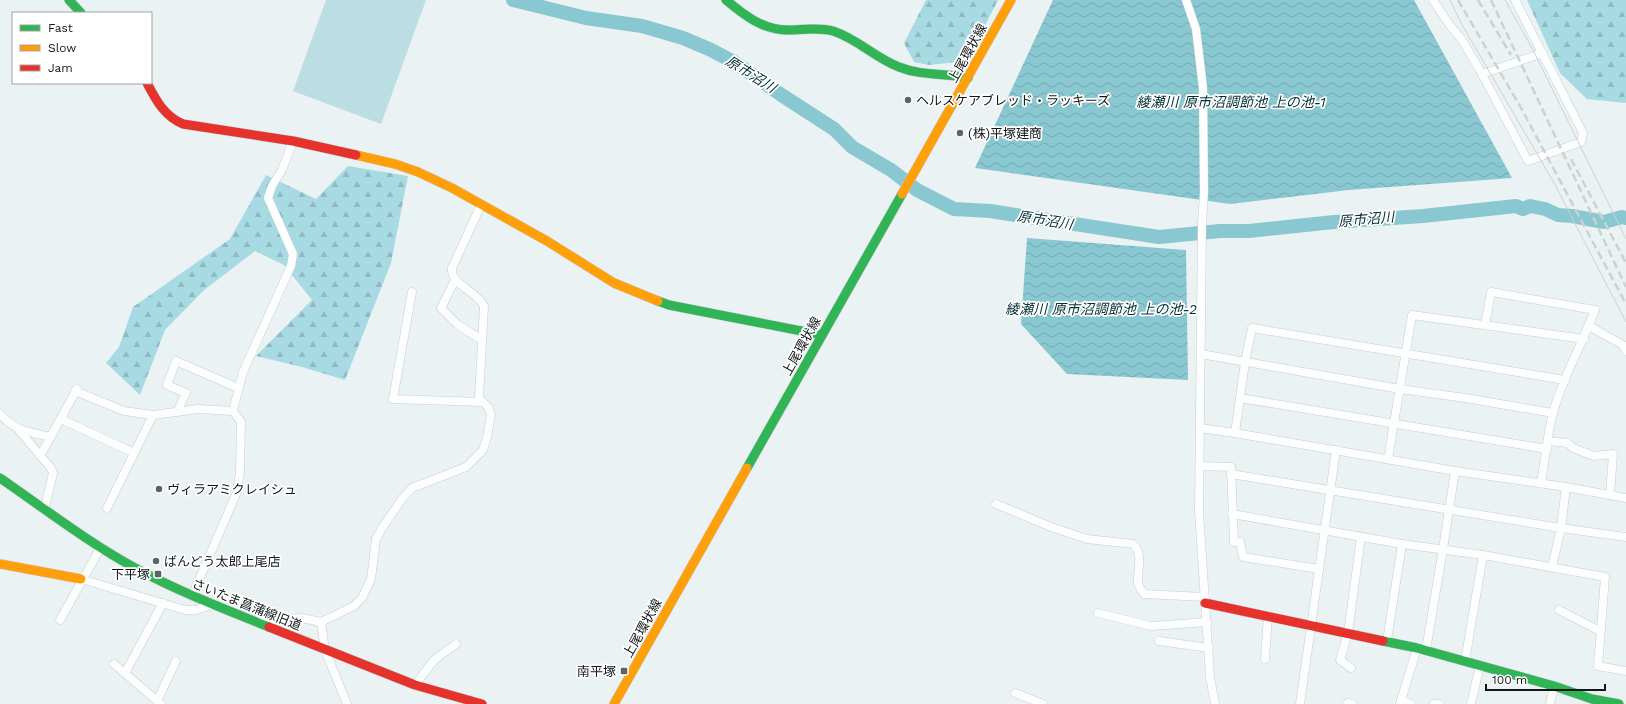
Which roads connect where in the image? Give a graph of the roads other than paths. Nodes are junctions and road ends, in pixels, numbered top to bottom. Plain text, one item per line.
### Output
1 (69, 0) edge
2 (726, 0) edge
3 (1011, 0) edge
4 (1186, 0) edge
5 (1433, 0) edge
6 (1515, 0) edge
7 (80, 12) edge
8 (1542, 53) junction
9 (1482, 74) junction
10 (968, 78) junction
11 (148, 84) edge
12 (293, 141) junction
13 (481, 205) junction
14 (454, 280) junction
15 (412, 292) dead end
16 (1486, 325) junction
17 (1589, 326) junction
18 (822, 335) junction
19 (1584, 339) junction
20 (482, 340) junction
21 (1625, 346) edge
22 (1406, 353) junction
23 (1201, 354) junction
24 (1245, 362) junction
25 (1565, 380) junction
26 (238, 388) junction
27 (1400, 389) junction
28 (1240, 398) junction
29 (482, 402) junction
30 (233, 411) junction
31 (178, 412) junction
32 (1553, 413) junction
33 (0, 414) edge
34 (153, 415) junction
35 (60, 419) junction
36 (1394, 423) junction
37 (16, 428) junction
38 (1200, 428) junction
39 (1235, 433) junction
40 (50, 437) junction
41 (1548, 445) junction
42 (1336, 450) junction
43 (134, 453) junction
44 (40, 456) junction
45 (1388, 459) junction
46 (1200, 466) junction
47 (1455, 471) junction
48 (1231, 474) junction
49 (3, 481) edge
50 (1541, 483) junction
51 (1566, 487) junction
52 (1331, 490) junction
53 (1610, 495) junction
54 (1626, 498) edge
55 (996, 504) dead end
56 (45, 507) junction
57 (107, 508) dead end
58 (1449, 510) junction
59 (1232, 514) junction
60 (1561, 528) junction
61 (1324, 531) junction
62 (1361, 537) junction
63 (1626, 537) edge
64 (1402, 544) junction
65 (100, 547) junction
66 (1443, 549) junction
67 (1483, 555) junction
68 (0, 564) edge
69 (1552, 567) junction
70 (1319, 570) junction
71 (81, 579) junction
72 (192, 596) junction
73 (1205, 600) junction
74 (163, 603) junction
75 (210, 605) junction
76 (1559, 610) dead end
77 (1098, 613) dead end
78 (1268, 616) junction
79 (60, 620) dead end
80 (253, 622) junction
81 (321, 622) junction
82 (1207, 622) junction
83 (1311, 625) junction
84 (1600, 631) junction
85 (1348, 633) junction
86 (1159, 641) dead end
87 (1387, 641) junction
88 (456, 644) dead end
89 (1209, 648) junction
90 (1421, 649) junction
91 (325, 650) junction
92 (1265, 659) dead end
93 (176, 660) dead end
94 (1465, 661) junction
95 (114, 664) dead end
96 (1480, 665) junction
97 (1351, 668) dead end
98 (1626, 671) edge
99 (125, 673) junction
100 (415, 685) junction
101 (1554, 686) junction
102 (1015, 693) dead end
103 (1591, 701) edge
104 (159, 702) edge
105 (1400, 702) edge
106 (1039, 703) edge
107 (347, 704) edge
108 (482, 704) edge
109 (614, 704) edge
110 (1215, 704) edge
111 (1300, 704) edge
112 (1348, 704) edge
113 (1352, 704) edge
114 (1410, 704) edge
115 (1434, 704) edge
116 (1439, 704) edge
117 (1471, 704) edge
118 (1550, 704) edge
119 (1619, 704) edge

1 - 7 street
2 - 10 street
3 - 10 street, 上尾環状線
4 - 23 street
5 - 9 street
6 - 8 street
8 - 9 street
8 - 9 street
10 - 18 street, 上尾環状線
11 - 12 street
12 - 13 street
12 - 26 street
13 - 14 street
13 - 18 street
14 - 20 street
14 - 20 street
15 - 29 street
16 - 17 street
16 - 19 street
16 - 22 street
17 - 19 street
17 - 21 street
18 - 109 street, 上尾環状線
19 - 25 street
20 - 29 street
22 - 24 street
22 - 25 street
22 - 27 street
23 - 24 street
23 - 38 street
24 - 27 street
24 - 28 street
25 - 32 street
26 - 30 street
26 - 31 street
27 - 32 street
27 - 36 street
28 - 36 street
28 - 39 street
29 - 81 street
30 - 31 street
30 - 72 street
31 - 34 street
32 - 41 street
33 - 37 street
34 - 35 street
34 - 43 street
35 - 40 street
35 - 43 street
36 - 41 street
36 - 45 street
37 - 40 street
37 - 44 street
38 - 39 street
38 - 46 street
39 - 42 street
40 - 44 street
41 - 50 street
41 - 53 street
42 - 45 street
42 - 52 street
43 - 57 street
44 - 56 street
45 - 47 street
46 - 48 street
46 - 73 street
47 - 50 street
47 - 58 street
48 - 52 street
48 - 59 street
49 - 56 street, さいたま菖蒲線旧道
50 - 51 street
51 - 53 street
51 - 60 street
52 - 58 street
52 - 61 street
53 - 54 street
55 - 73 street
56 - 65 street, さいたま菖蒲線旧道
58 - 60 street
58 - 66 street
59 - 61 street
59 - 70 street
60 - 63 street
60 - 69 street
61 - 62 street
61 - 70 street
62 - 64 street
62 - 85 street
64 - 66 street
64 - 87 street
65 - 71 street
65 - 72 street, さいたま菖蒲線旧道
66 - 67 street
66 - 90 street
67 - 69 street
67 - 94 street
68 - 71 street
69 - 84 street
70 - 83 street
71 - 74 street
71 - 79 street
72 - 75 street, さいたま菖蒲線旧道
73 - 78 street
73 - 82 street
74 - 75 street
74 - 99 street
75 - 80 street, さいたま菖蒲線旧道
76 - 84 street
77 - 82 street
78 - 83 street
78 - 92 street
80 - 81 street
80 - 91 street, さいたま菖蒲線旧道
81 - 91 street
82 - 89 street
83 - 85 street
83 - 111 street
84 - 98 street
85 - 87 street
85 - 97 street
86 - 89 street
87 - 90 street
88 - 100 street
89 - 110 street
90 - 94 street
90 - 105 street
91 - 100 street, さいたま菖蒲線旧道
91 - 107 street
93 - 104 street
94 - 96 street
95 - 99 street
96 - 101 street
96 - 117 street
99 - 104 street
100 - 108 street, さいたま菖蒲線旧道
101 - 103 street
101 - 118 street
102 - 106 street
103 - 119 street
105 - 114 street
112 - 113 street
115 - 116 street

